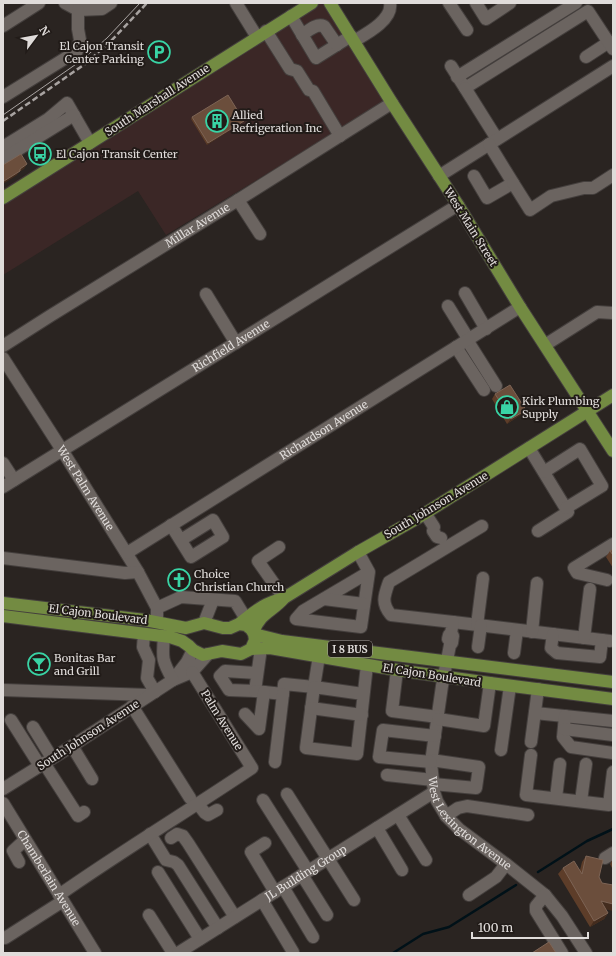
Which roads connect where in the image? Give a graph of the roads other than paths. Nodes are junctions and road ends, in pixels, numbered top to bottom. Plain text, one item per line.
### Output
1 (40, 3) edge
2 (65, 3) edge
3 (111, 3) edge
4 (236, 3) edge
5 (312, 3) edge
6 (330, 3) edge
7 (390, 3) edge
8 (449, 3) edge
9 (476, 3) edge
10 (510, 3) edge
11 (576, 3) edge
12 (586, 7) edge
13 (78, 10) junction
14 (290, 16) junction
15 (3, 26) edge
16 (467, 30) dead end
17 (262, 34) junction
18 (302, 35) junction
19 (352, 39) junction
20 (337, 45) junction
21 (612, 46) edge
22 (586, 57) dead end
23 (450, 66) dead end
24 (613, 66) edge
25 (457, 77) junction
26 (465, 88) junction
27 (3, 97) edge
28 (392, 103) junction
29 (74, 115) junction
30 (340, 136) junction
31 (493, 142) junction
32 (90, 143) junction
33 (3, 147) edge
34 (3, 159) edge
35 (613, 175) edge
36 (439, 176) junction
37 (474, 176) dead end
38 (513, 182) junction
39 (3, 198) edge
40 (238, 200) junction
41 (458, 205) junction
42 (260, 234) dead end
43 (465, 293) dead end
44 (206, 294) dead end
45 (448, 306) dead end
46 (520, 307) junction
47 (613, 314) edge
48 (486, 329) junction
49 (468, 340) junction
50 (236, 343) junction
51 (545, 345) junction
52 (3, 346) edge
53 (456, 347) junction
54 (3, 358) edge
55 (496, 386) dead end
56 (484, 390) dead end
57 (613, 395) edge
58 (588, 411) junction
59 (529, 448) junction
60 (62, 450) junction
61 (613, 450) edge
62 (3, 463) edge
63 (544, 472) junction
64 (14, 480) junction
65 (3, 487) edge
66 (566, 508) junction
67 (425, 513) junction
68 (172, 525) junction
69 (482, 526) dead end
70 (538, 531) dead end
71 (180, 540) dead end
72 (444, 543) junction
73 (613, 544) edge
74 (280, 547) dead end
75 (358, 552) junction
76 (127, 553) junction
77 (3, 558) edge
78 (138, 572) junction
79 (369, 572) junction
80 (483, 578) dead end
81 (607, 580) dead end
82 (537, 584) dead end
83 (590, 590) dead end
84 (284, 598) junction
85 (324, 598) junction
86 (213, 600) junction
87 (3, 603) edge
88 (364, 604) junction
89 (157, 608) junction
90 (3, 616) edge
91 (157, 622) junction
92 (242, 622) junction
93 (199, 625) junction
94 (479, 625) junction
95 (517, 630) junction
96 (532, 632) junction
97 (253, 633) junction
98 (451, 633) junction
99 (144, 634) junction
100 (553, 634) junction
101 (164, 636) junction
102 (584, 638) junction
103 (478, 647) dead end
104 (191, 648) junction
105 (256, 648) junction
106 (514, 653) dead end
107 (208, 654) junction
108 (319, 656) junction
109 (149, 660) junction
110 (164, 661) junction
111 (446, 662) junction
112 (367, 665) junction
113 (397, 670) junction
114 (192, 672) junction
115 (257, 673) junction
116 (444, 676) junction
117 (173, 680) junction
118 (613, 682) edge
119 (490, 684) junction
120 (510, 686) junction
121 (314, 687) junction
122 (538, 689) junction
123 (3, 690) edge
124 (260, 692) junction
125 (152, 694) junction
126 (282, 694) junction
127 (364, 694) junction
128 (613, 699) edge
129 (132, 706) junction
130 (311, 708) junction
131 (535, 713) junction
132 (245, 714) dead end
133 (362, 715) junction
134 (565, 716) junction
135 (438, 718) junction
136 (11, 720) dead end
137 (613, 721) edge
138 (33, 727) dead end
139 (564, 729) junction
140 (613, 735) edge
141 (435, 736) junction
142 (532, 742) dead end
143 (72, 746) junction
144 (501, 750) dead end
145 (613, 753) edge
146 (531, 755) dead end
147 (431, 761) junction
148 (275, 762) dead end
149 (46, 763) junction
150 (560, 764) dead end
151 (586, 764) dead end
152 (613, 772) edge
153 (387, 775) dead end
154 (92, 779) dead end
155 (434, 785) junction
156 (3, 789) edge
157 (287, 794) dead end
158 (556, 798) junction
159 (263, 800) dead end
160 (194, 801) junction
161 (581, 802) junction
162 (3, 803) edge
163 (217, 810) dead end
164 (84, 812) dead end
165 (398, 815) junction
166 (528, 815) dead end
167 (446, 816) junction
168 (376, 828) junction
169 (150, 834) junction
170 (171, 838) dead end
171 (25, 840) junction
172 (265, 843) dead end
173 (328, 859) junction
174 (426, 860) dead end
175 (19, 862) dead end
176 (506, 864) junction
177 (402, 870) dead end
178 (158, 872) dead end
179 (305, 873) junction
180 (279, 890) junction
181 (469, 895) dead end
182 (545, 895) junction
183 (61, 898) junction
184 (262, 900) junction
185 (354, 900) dead end
186 (149, 915) dead end
187 (327, 915) dead end
188 (235, 917) junction
189 (218, 928) junction
190 (313, 937) dead end
191 (5, 938) dead end
192 (200, 939) junction
193 (293, 952) dead end
194 (95, 953) edge
195 (173, 953) edge
196 (178, 953) edge
197 (562, 953) edge
198 (586, 953) edge

1 - 15 street
2 - 13 street
3 - 13 street
4 - 17 street
5 - 14 main road, South Marshall Avenue
6 - 19 main road, West Main Street
7 - 19 street
8 - 16 street
9 - 10 street
11 - 25 street
12 - 21 street
12 - 26 street
13 - 27 street
14 - 17 main road, South Marshall Avenue
14 - 18 street
17 - 30 street
17 - 32 main road, South Marshall Avenue
18 - 20 street
18 - 20 street
19 - 20 street
19 - 28 main road, West Main Street
21 - 22 street
23 - 25 street
24 - 31 street
25 - 26 street
26 - 31 street
28 - 30 street, Millar Avenue
28 - 36 main road, West Main Street
29 - 32 street
29 - 33 street
29 - 34 street
30 - 40 street, Millar Avenue
31 - 36 street
31 - 38 street
32 - 39 main road, South Marshall Avenue
35 - 38 street
36 - 41 main road, West Main Street
37 - 38 street
40 - 42 street
40 - 52 street, Millar Avenue
41 - 46 main road, West Main Street
41 - 50 street, Richfield Avenue
43 - 48 street
44 - 50 street
45 - 49 street
46 - 48 street, Richardson Avenue
46 - 51 main road, West Main Street
47 - 51 street
48 - 49 street, Richardson Avenue
49 - 53 street, Richardson Avenue
49 - 55 street
50 - 60 street, Richfield Avenue
51 - 58 main road, West Main Street
53 - 56 street
53 - 68 street, Richardson Avenue
54 - 60 street, West Palm Avenue
57 - 58 main road, South Johnson Avenue
58 - 59 main road, South Johnson Avenue
58 - 61 main road, West Main Street
59 - 63 street
59 - 67 main road, South Johnson Avenue
60 - 64 street, Richfield Avenue
60 - 76 street, West Palm Avenue
62 - 64 street
63 - 66 street
63 - 66 street
64 - 65 street, Richfield Avenue
66 - 70 street
67 - 72 street
67 - 75 main road, South Johnson Avenue
68 - 71 street
68 - 76 street, Richardson Avenue
69 - 72 street
72 - 98 street
73 - 81 street
74 - 84 street
75 - 79 street
75 - 84 main road, South Johnson Avenue
76 - 78 street, West Palm Avenue
77 - 78 street
78 - 89 street, West Palm Avenue
79 - 85 street
79 - 88 street
80 - 94 street
82 - 96 street
83 - 102 street
84 - 92 main road, South Johnson Avenue
84 - 97 main road, South Johnson Avenue
85 - 88 street
85 - 88 street
86 - 89 street
86 - 92 street
86 - 93 street
87 - 91 main road, El Cajon Boulevard
89 - 91 street, West Palm Avenue
90 - 99 main road, El Cajon Boulevard / I 8 BUS
91 - 93 main road, El Cajon Boulevard
92 - 93 main road, El Cajon Boulevard
92 - 97 main road, I 8 BUS
93 - 104 main road
94 - 95 street
94 - 98 street
94 - 103 street
95 - 96 street
95 - 106 street
96 - 100 street
97 - 105 main road, South Johnson Avenue
97 - 111 main road, El Cajon Boulevard / I 8 BUS
98 - 111 street, West Lexington Avenue
99 - 101 main road, El Cajon Boulevard / I 8 BUS
99 - 109 street
100 - 102 street
100 - 102 street
101 - 104 main road, El Cajon Boulevard / I 8 BUS
101 - 110 street
104 - 107 main road, I 8 BUS
104 - 117 street, South Johnson Avenue
105 - 107 main road, I 8 BUS
105 - 108 main road, El Cajon Boulevard / I 8 BUS
105 - 115 street
107 - 114 street, South Johnson Avenue
108 - 112 main road, El Cajon Boulevard / I 8 BUS
108 - 121 street
109 - 110 street
109 - 125 street
110 - 117 street
111 - 116 street, West Lexington Avenue
111 - 118 main road, El Cajon Boulevard / I 8 BUS
112 - 113 main road, El Cajon Boulevard / I 8 BUS
112 - 127 street
113 - 116 main road, El Cajon Boulevard / I 8 BUS
113 - 135 street
114 - 117 street, South Johnson Avenue
114 - 160 street, Palm Avenue
115 - 124 street
115 - 124 street
116 - 119 main road, El Cajon Boulevard / I 8 BUS
116 - 135 street, West Lexington Avenue
117 - 125 street, South Johnson Avenue
119 - 120 main road, El Cajon Boulevard / I 8 BUS
119 - 135 street
120 - 122 main road, El Cajon Boulevard / I 8 BUS
120 - 144 street
121 - 126 street
121 - 127 street
121 - 130 street
122 - 128 main road, El Cajon Boulevard / I 8 BUS
122 - 131 street
123 - 125 street
124 - 126 street
124 - 132 street
125 - 129 street, South Johnson Avenue
126 - 148 street
127 - 133 street
129 - 143 street, South Johnson Avenue
129 - 160 street
130 - 133 street
130 - 133 street
131 - 134 street
131 - 142 street
134 - 137 street
134 - 139 street
135 - 141 street, West Lexington Avenue
136 - 149 street
138 - 149 street
139 - 140 street
139 - 145 street
141 - 147 street, West Lexington Avenue
141 - 147 street
143 - 149 street, South Johnson Avenue
143 - 154 street
146 - 158 street
147 - 155 street, West Lexington Avenue
147 - 155 street
149 - 156 street, South Johnson Avenue
149 - 164 street
150 - 158 street
151 - 161 street
152 - 161 street
153 - 155 street
155 - 165 street, JL Building Group
155 - 167 street, West Lexington Avenue
157 - 173 street
158 - 161 street
159 - 179 street
160 - 163 street
160 - 169 street
162 - 171 street, Chamberlain Avenue
165 - 168 street, JL Building Group
165 - 174 street
166 - 167 street
167 - 176 street, West Lexington Avenue
168 - 173 street, JL Building Group
168 - 177 street
169 - 183 street
169 - 189 street
170 - 188 street
171 - 175 street
171 - 183 street, Chamberlain Avenue
172 - 180 street
173 - 179 street, JL Building Group
173 - 185 street
176 - 181 street
176 - 182 street, West Lexington Avenue
178 - 192 street
179 - 180 street, JL Building Group
179 - 187 street
180 - 184 street, JL Building Group
180 - 190 street
182 - 197 street
182 - 198 street, West Lexington Avenue
183 - 191 street
183 - 194 street, Chamberlain Avenue
184 - 188 street, JL Building Group
184 - 193 street
186 - 195 street
188 - 189 street, JL Building Group
189 - 192 street, JL Building Group
192 - 196 street, JL Building Group

